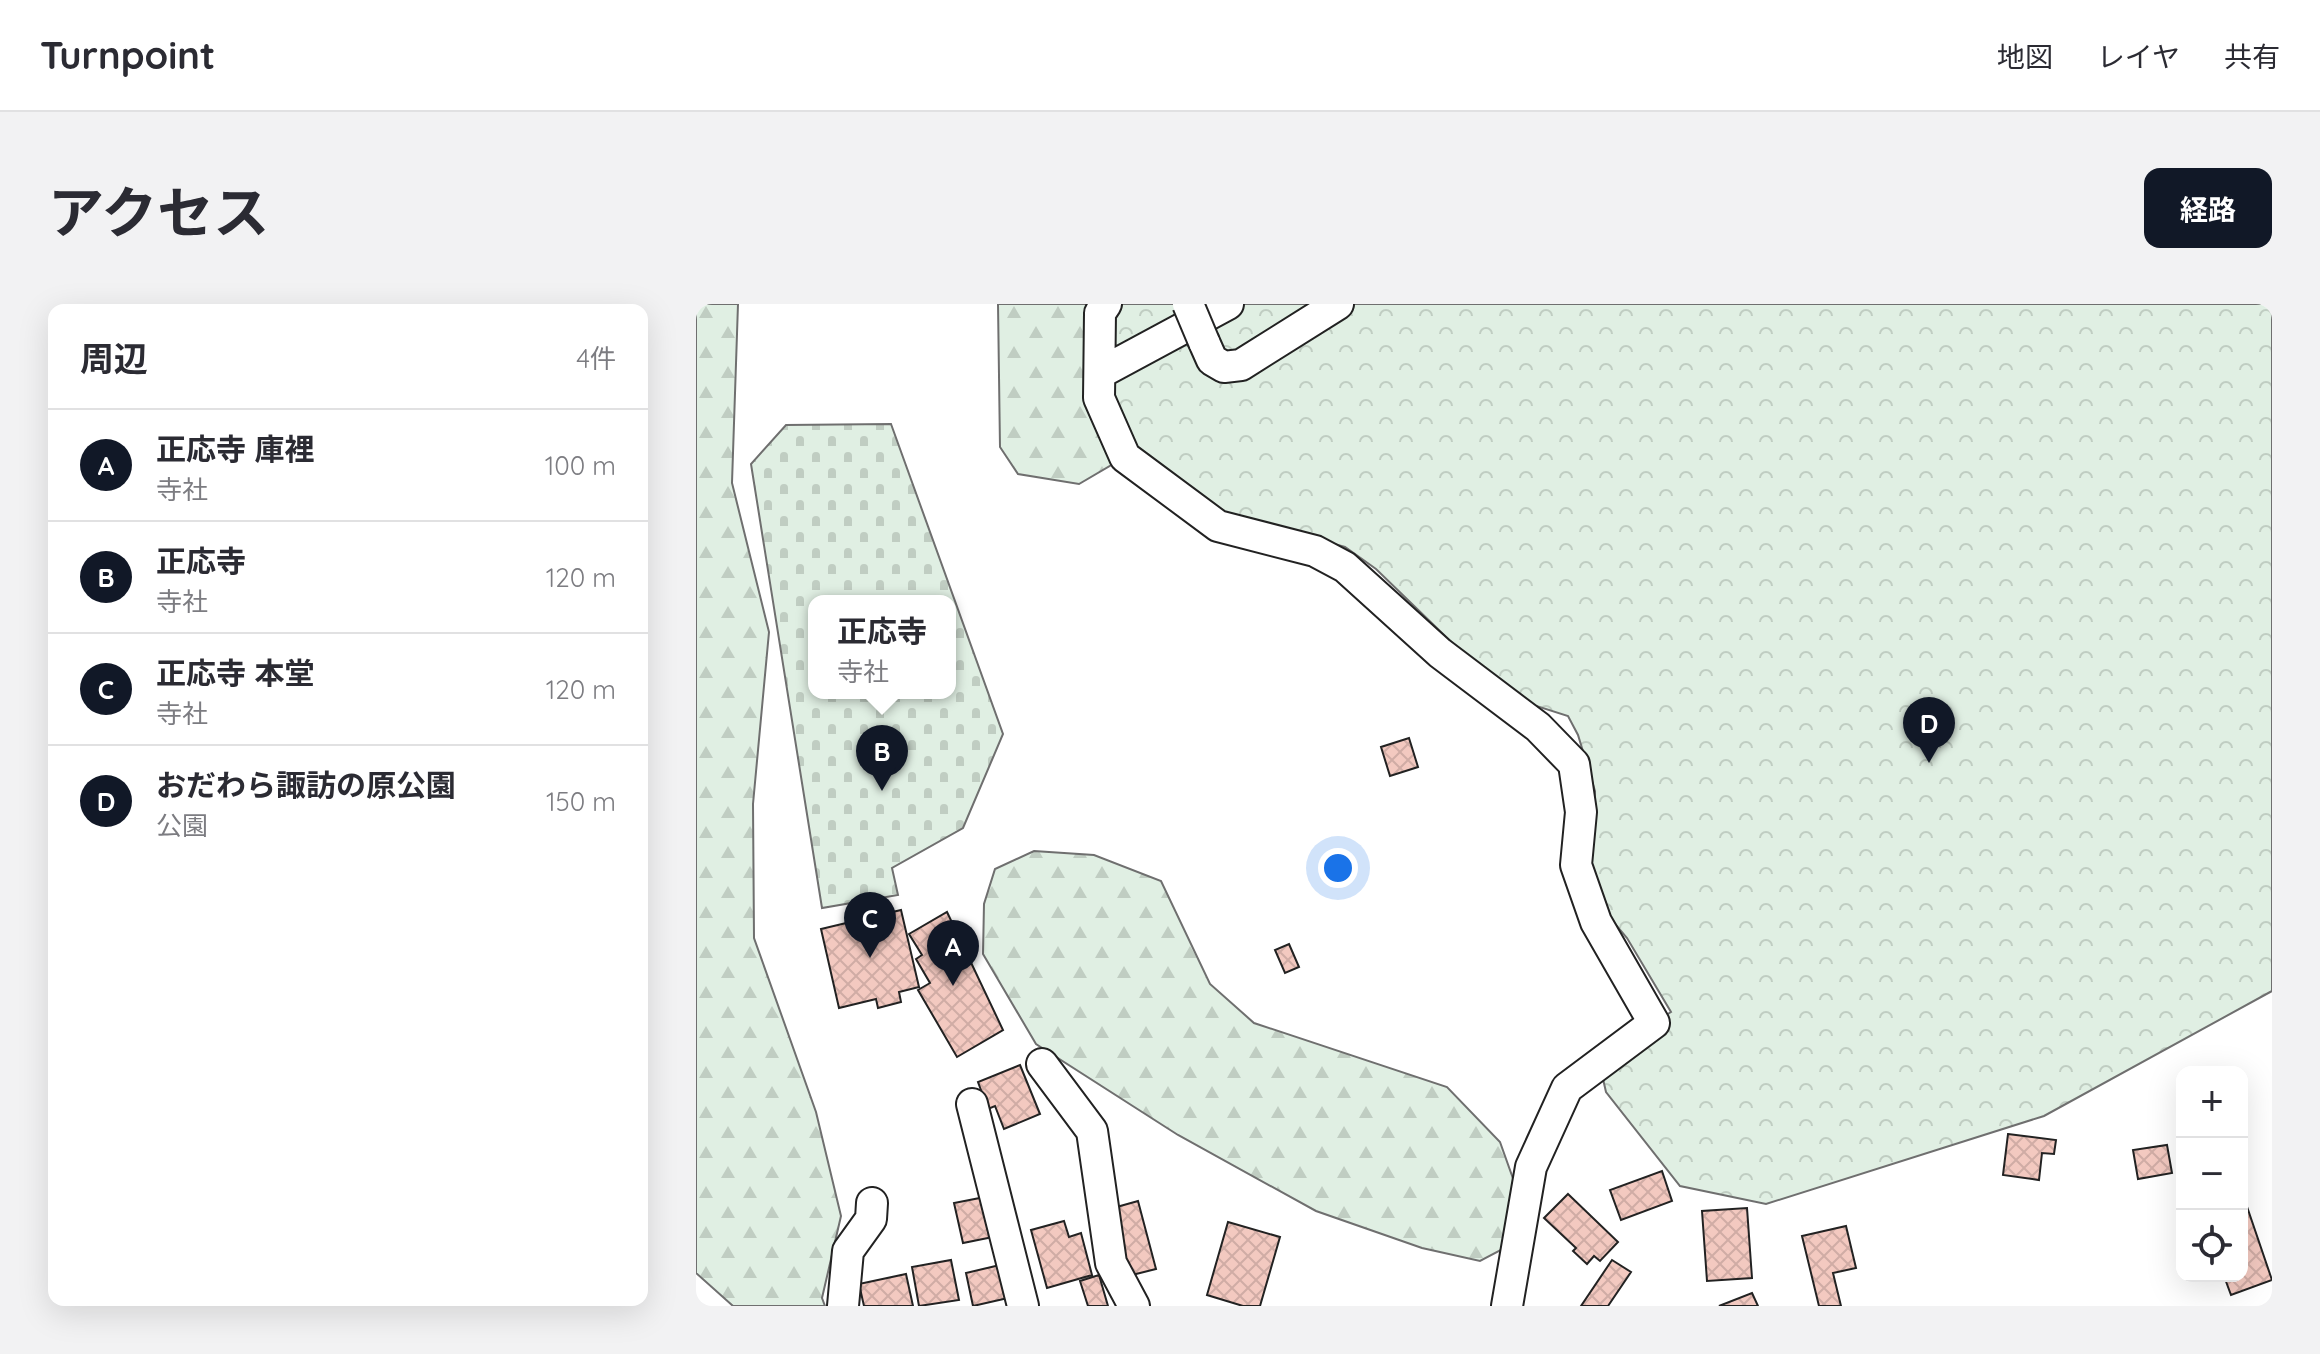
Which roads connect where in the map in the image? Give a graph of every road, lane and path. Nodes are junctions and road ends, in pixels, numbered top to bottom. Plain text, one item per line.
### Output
1 (1106, 304) edge
2 (1188, 304) edge
3 (1228, 304) edge
4 (1338, 304) edge
5 (1100, 373) junction
6 (1042, 1064) dead end
7 (972, 1104) dead end
8 (872, 1203) dead end
9 (1132, 1304) edge
10 (843, 1306) edge
11 (1023, 1306) edge
12 (1507, 1306) edge

1 - 5 street
2 - 4 street, bridge
3 - 5 street
5 - 12 street
6 - 9 street
7 - 11 street
8 - 10 street

